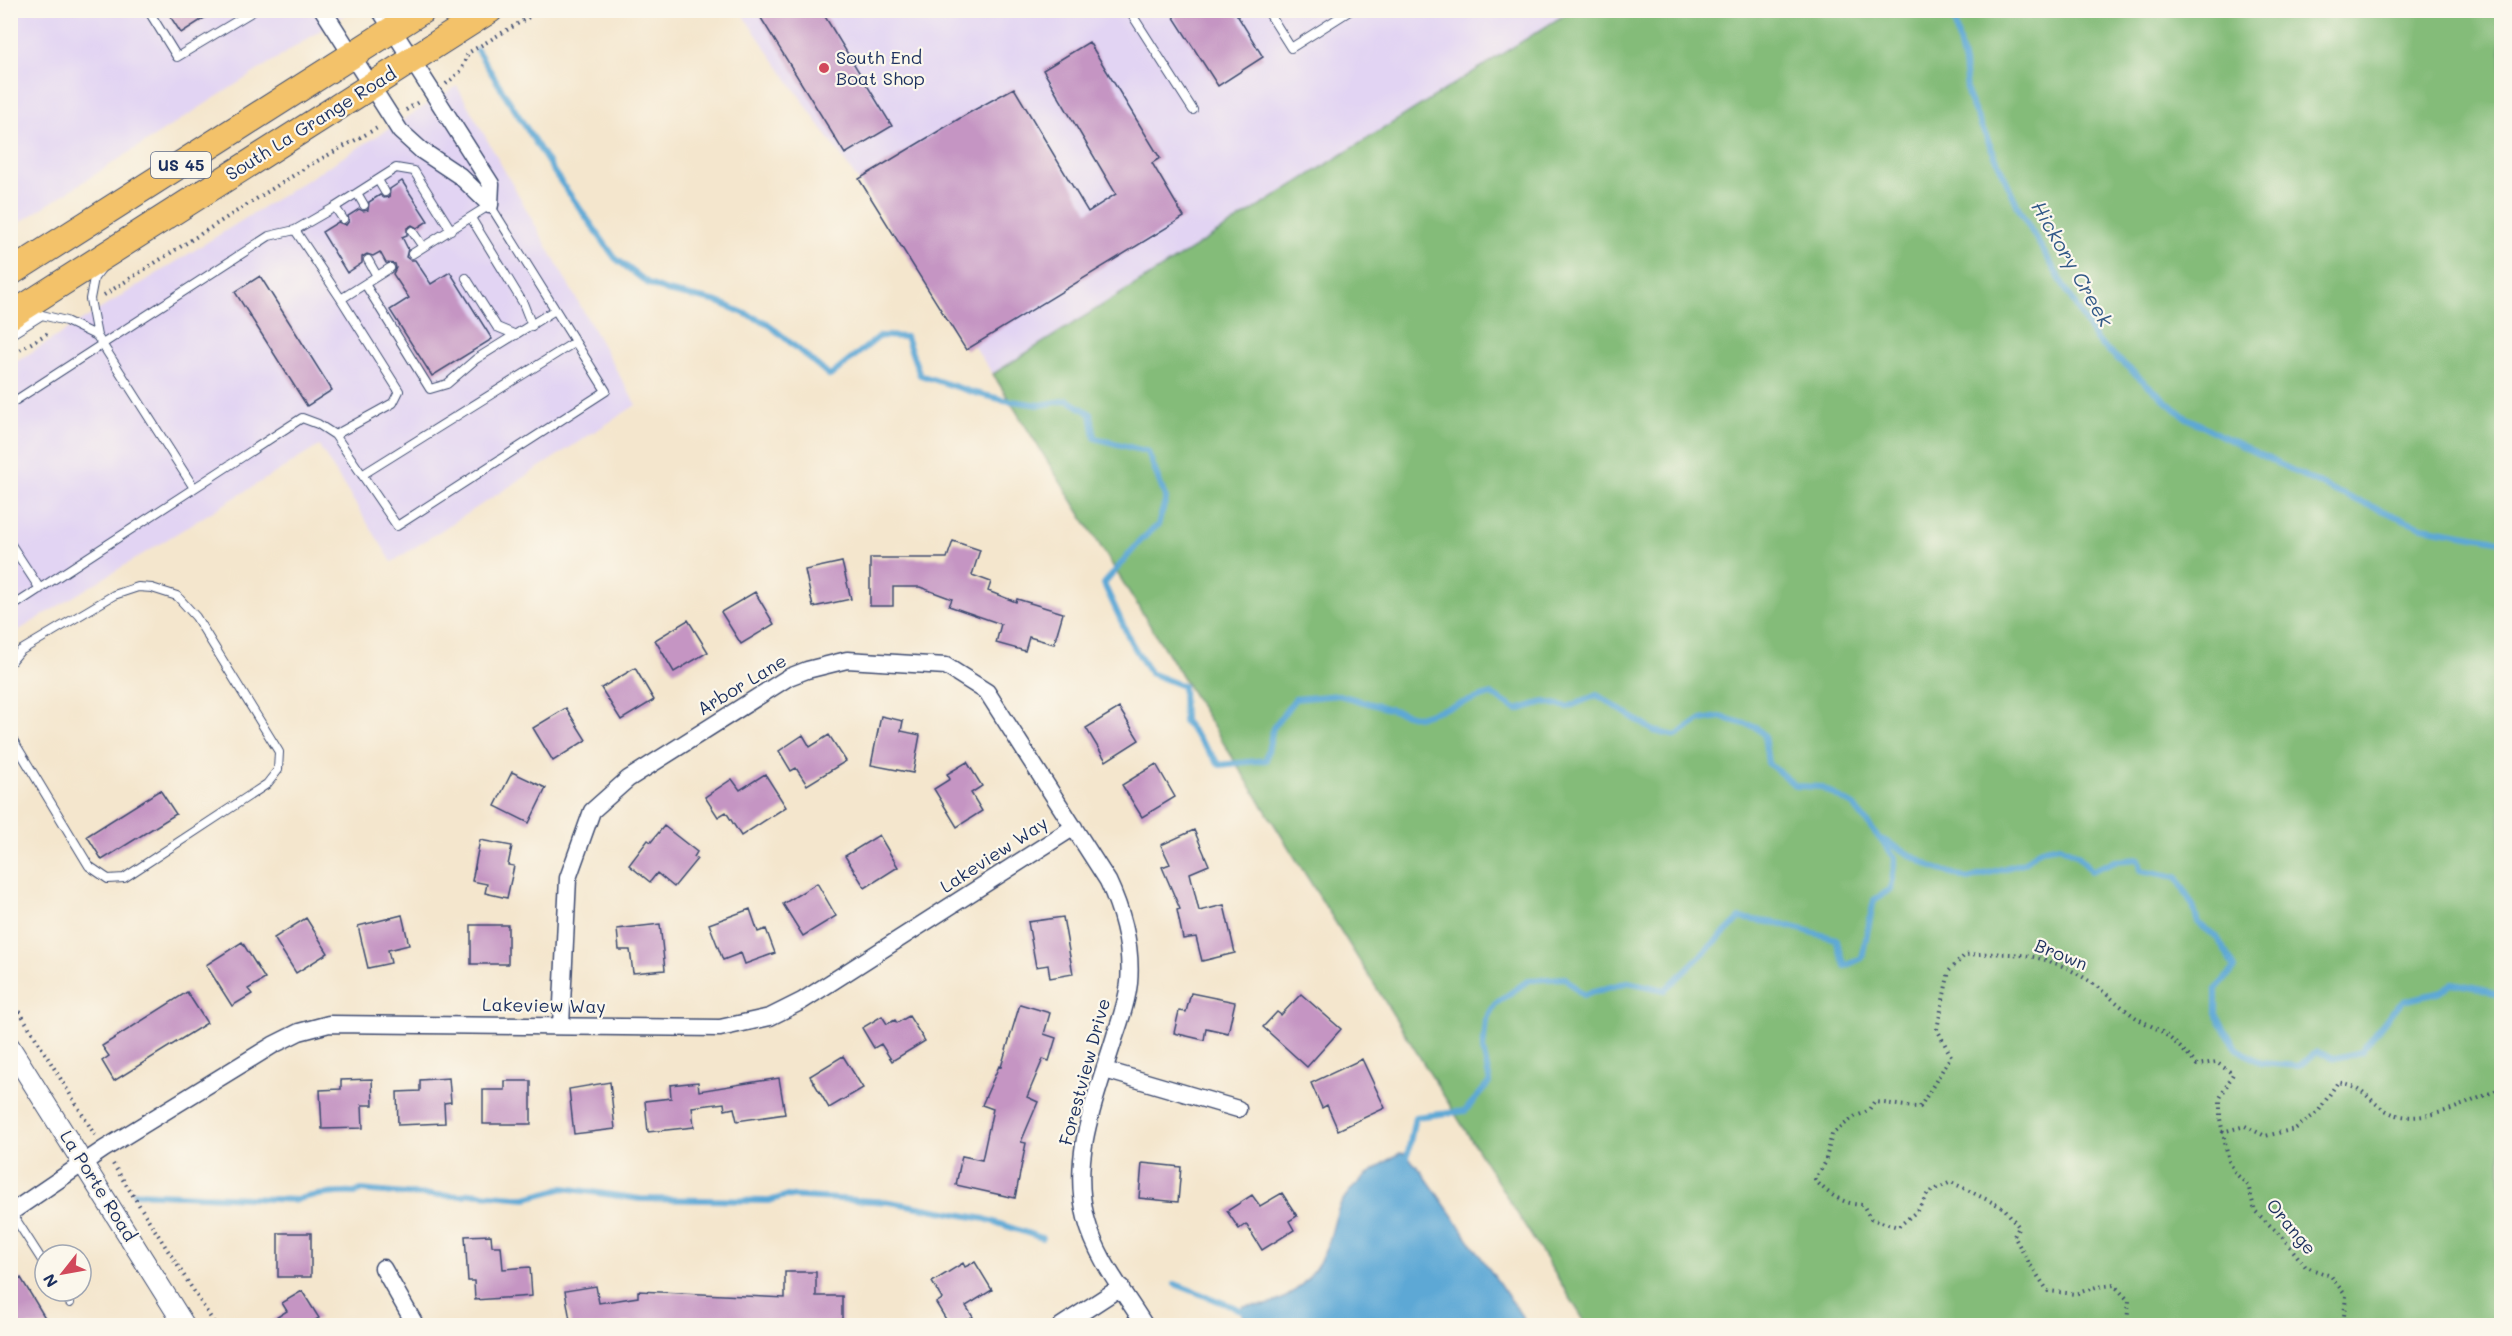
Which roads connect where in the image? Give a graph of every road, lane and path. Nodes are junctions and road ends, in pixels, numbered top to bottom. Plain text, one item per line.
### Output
1 (148, 10) edge
2 (255, 10) edge
3 (323, 10) edge
4 (423, 10) edge
5 (490, 10) edge
6 (541, 10) edge
7 (1267, 10) edge
8 (1351, 10) edge
9 (1130, 11) edge
10 (386, 20) edge
11 (352, 56) junction
12 (412, 60) junction
13 (372, 86) junction
14 (433, 93) junction
15 (1193, 110) dead end
16 (392, 119) junction
17 (378, 180) junction
18 (385, 192) dead end
19 (357, 193) junction
20 (364, 205) dead end
21 (490, 205) junction
22 (335, 207) junction
23 (471, 218) junction
24 (343, 219) dead end
25 (295, 230) junction
26 (451, 230) junction
27 (412, 231) dead end
28 (423, 248) junction
29 (115, 249) junction
30 (412, 254) dead end
31 (368, 260) dead end
32 (390, 268) dead end
33 (10, 273) edge
34 (377, 276) junction
35 (466, 278) dead end
36 (364, 284) junction
37 (341, 299) junction
38 (91, 304) junction
39 (555, 310) junction
40 (10, 316) edge
41 (66, 321) junction
42 (532, 326) junction
43 (10, 335) edge
44 (516, 335) junction
45 (97, 336) junction
46 (575, 342) junction
47 (102, 345) junction
48 (10, 356) edge
49 (10, 404) edge
50 (335, 435) junction
51 (362, 475) junction
52 (194, 488) junction
53 (10, 543) edge
54 (40, 589) junction
55 (10, 608) edge
56 (10, 663) edge
57 (10, 735) edge
58 (1074, 827) junction
59 (561, 1025) junction
60 (10, 1047) edge
61 (1105, 1070) junction
62 (2233, 1074) joint
63 (2502, 1088) edge
64 (1238, 1109) dead end
65 (2222, 1132) junction
66 (84, 1163) junction
67 (11, 1213) edge
68 (33, 1247) edge
69 (383, 1268) dead end
70 (1121, 1287) junction
71 (185, 1326) edge
72 (416, 1326) edge
73 (1061, 1326) edge
74 (1145, 1326) edge
75 (2128, 1326) edge
76 (2343, 1326) edge

1 - 2 lane
3 - 11 street
4 - 10 main road, South La Grange Road / US 45
5 - 12 main road, South La Grange Road / US 45
6 - 14 path
7 - 8 lane
9 - 15 lane
10 - 11 main road, South La Grange Road / US 45
10 - 12 street
11 - 13 street
11 - 33 main road, South La Grange Road / US 45
12 - 13 main road, South La Grange Road / US 45
12 - 14 street
13 - 16 street
13 - 29 main road, South La Grange Road / US 45
14 - 16 path
14 - 21 street
16 - 21 street
16 - 38 path
17 - 18 lane
17 - 19 lane
17 - 26 lane
19 - 20 lane
19 - 22 lane
21 - 23 lane
21 - 39 lane
22 - 24 lane
22 - 25 lane
23 - 26 lane
23 - 42 lane
25 - 37 lane
25 - 47 lane
26 - 28 lane
27 - 28 lane
28 - 30 lane
29 - 38 lane
29 - 40 main road, South La Grange Road / US 45
31 - 34 lane
32 - 34 lane
34 - 36 lane
35 - 44 lane
36 - 37 lane
36 - 44 lane
37 - 50 lane
38 - 45 lane
39 - 42 lane
39 - 46 lane
41 - 43 lane
41 - 45 lane
41 - 48 path
42 - 44 lane
45 - 47 lane
46 - 51 lane
46 - 51 lane
47 - 49 lane
47 - 52 lane
50 - 51 lane
50 - 52 lane
52 - 54 lane
53 - 54 lane
54 - 55 lane
56 - 57 lane
58 - 59 street, Lakeview Way
58 - 59 street, Arbor Lane
58 - 61 street, Forestview Drive
59 - 66 street, Lakeview Way
60 - 66 street, La Porte Road
61 - 64 street
61 - 70 street, Forestview Drive
62 - 65 path, Orange
62 - 75 path, Brown
63 - 65 path
65 - 76 path, Orange
66 - 67 street, Lakeview Way
66 - 71 street, La Porte Road
67 - 68 lane
69 - 72 street
70 - 73 street
70 - 74 street, Forestview Drive

